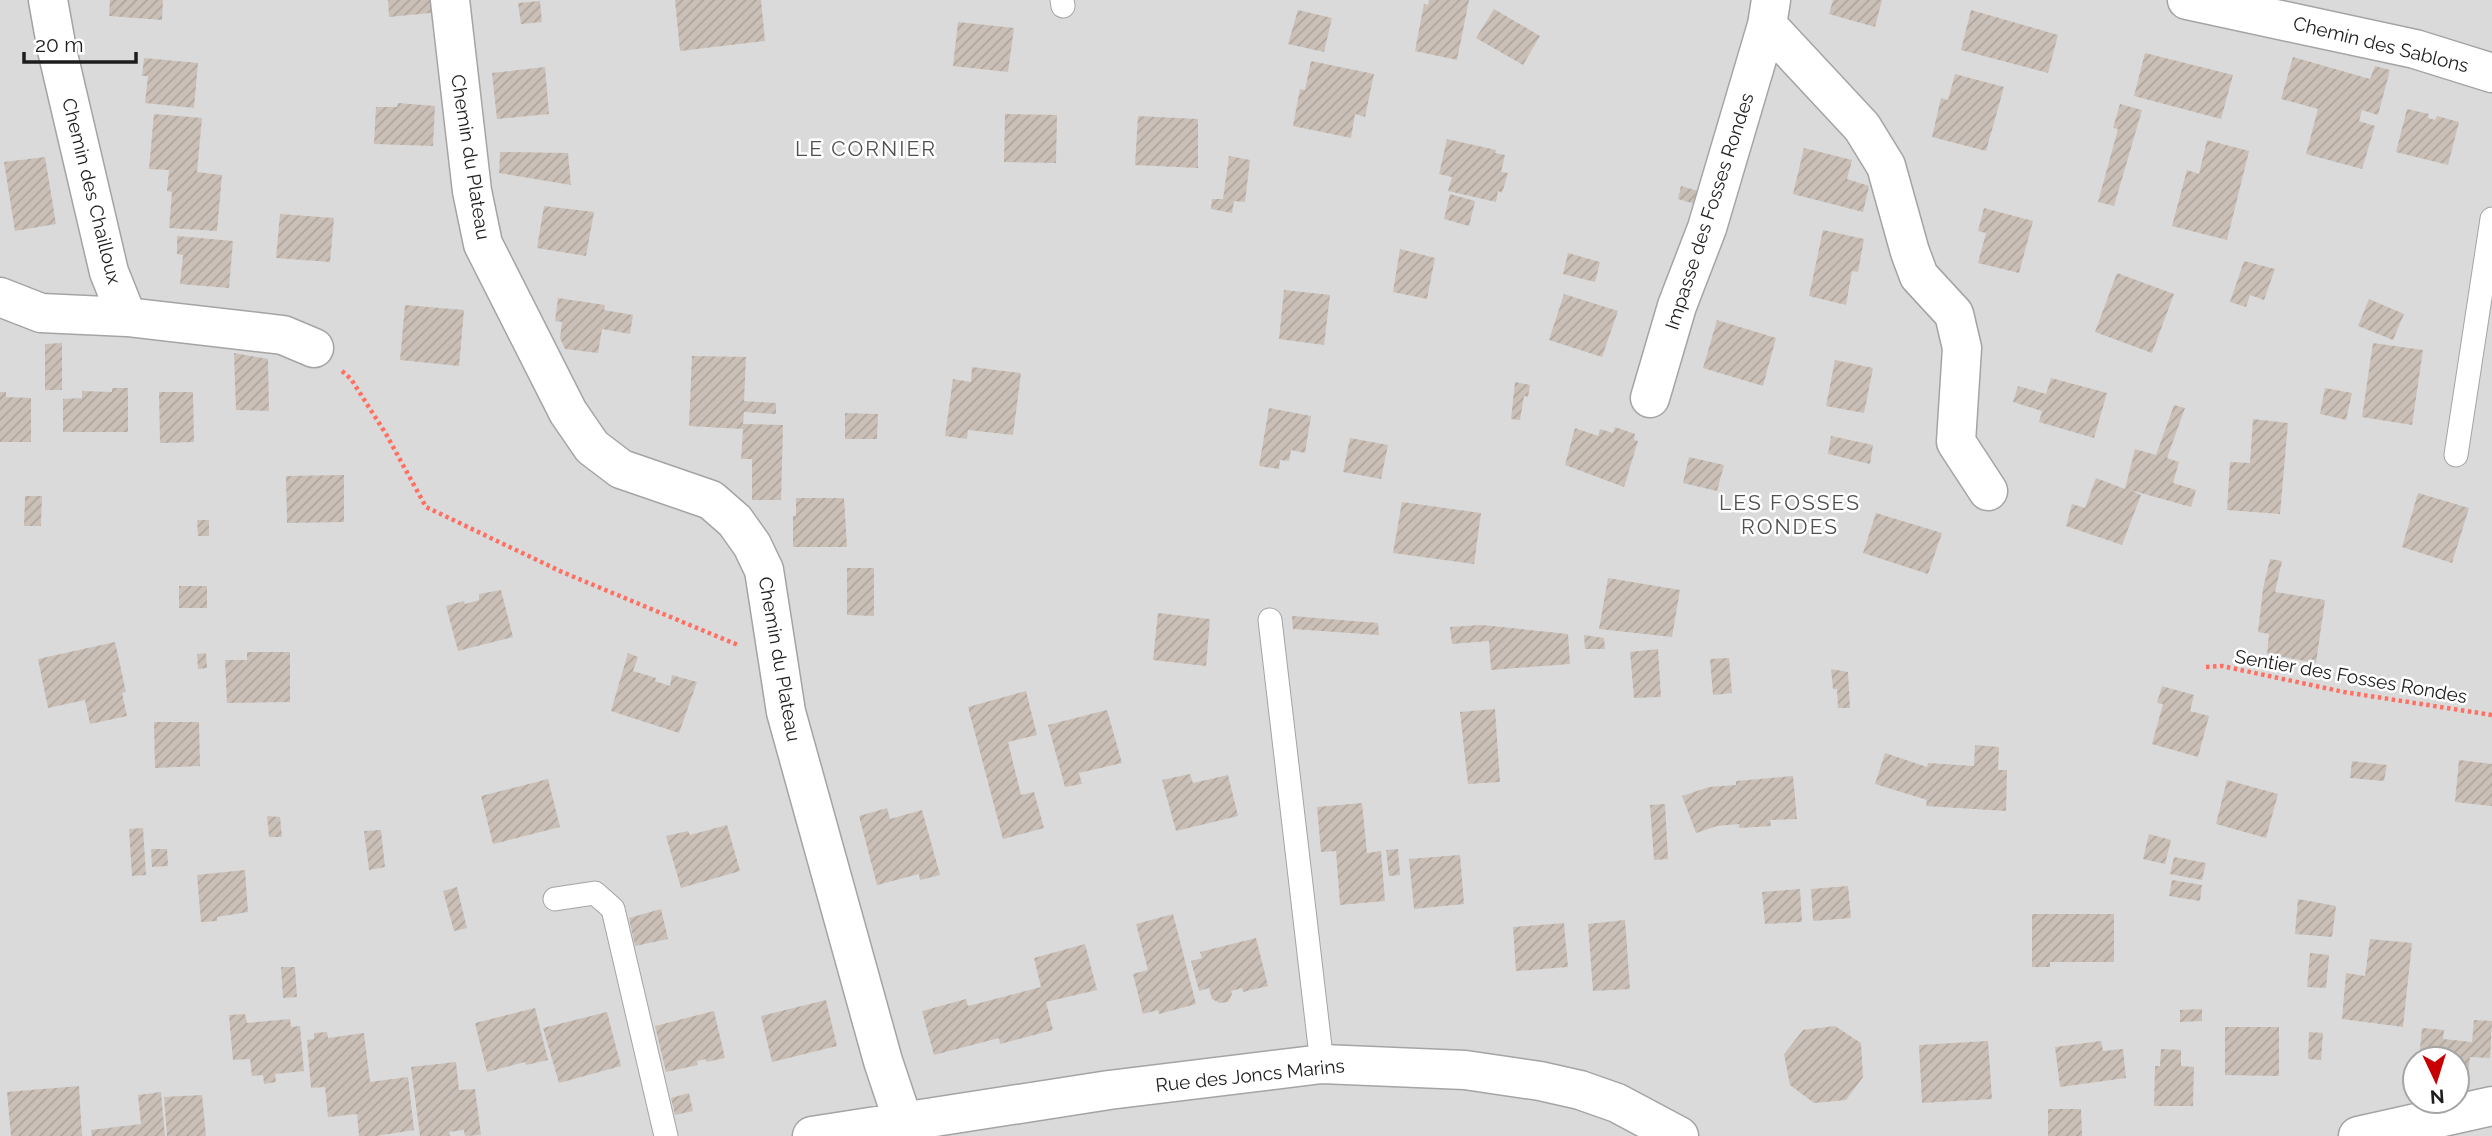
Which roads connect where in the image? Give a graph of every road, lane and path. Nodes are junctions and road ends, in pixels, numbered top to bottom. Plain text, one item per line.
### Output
1 (48, 0) edge
2 (450, 0) edge
3 (2187, 0) edge
4 (1769, 12) edge
5 (2492, 73) edge
6 (2492, 219) edge
7 (0, 297) edge
8 (127, 317) junction
9 (314, 348) joint
10 (1650, 398) dead end
11 (2456, 455) dead end
12 (1988, 491) dead end
13 (1270, 620) dead end
14 (2206, 667) dead end
15 (779, 670) junction
16 (2492, 715) edge
17 (555, 899) dead end
18 (1322, 1063) junction
19 (2492, 1106) edge
20 (906, 1129) edge
21 (666, 1136) edge
22 (812, 1136) edge
23 (1679, 1136) edge
24 (2358, 1136) edge

1 - 8 street, Chemin des Chailloux
2 - 15 street, Chemin du Plateau
3 - 5 street, Chemin des Sablons
4 - 10 street, Impasse des Fosses Rondes
4 - 12 street
6 - 11 lane
7 - 8 street
8 - 9 street
9 - 15 path
13 - 18 lane
14 - 16 path, Sentier des Fosses Rondes
15 - 20 street, Chemin du Plateau
17 - 21 lane
18 - 20 street, Rue des Joncs Marins
18 - 23 street, Rue des Joncs Marins
19 - 24 street
20 - 22 street, Rue des Joncs Marins

